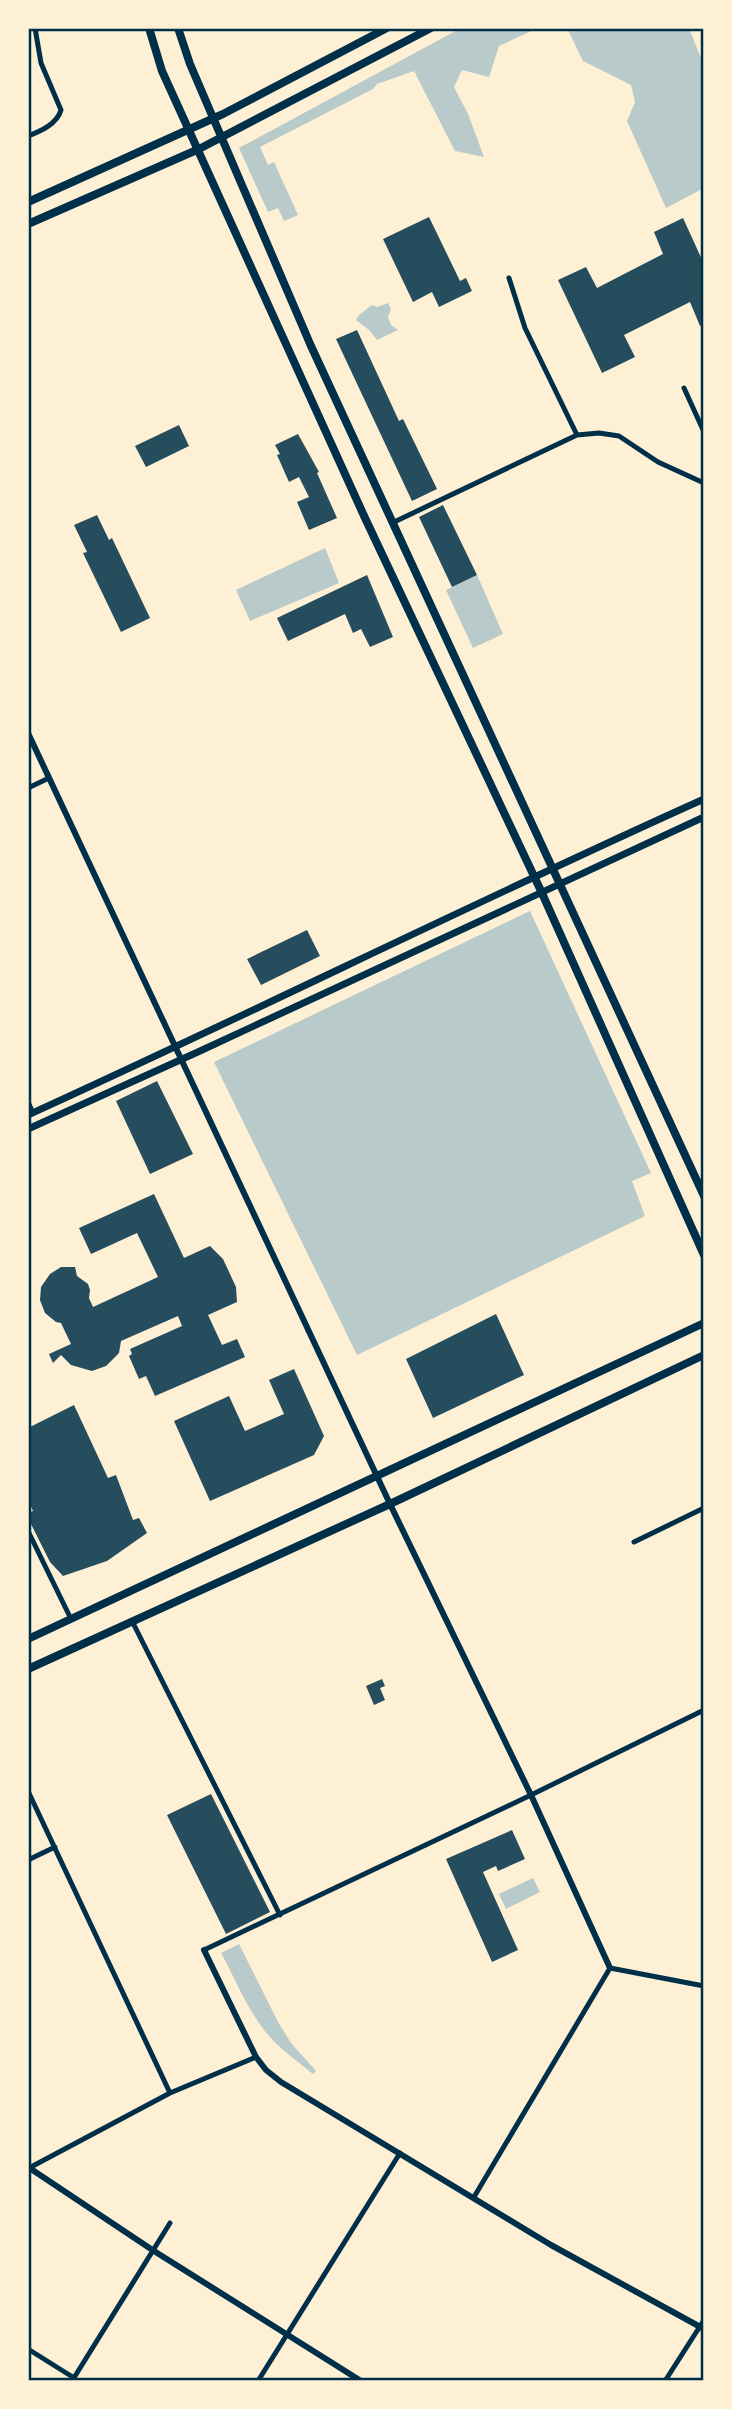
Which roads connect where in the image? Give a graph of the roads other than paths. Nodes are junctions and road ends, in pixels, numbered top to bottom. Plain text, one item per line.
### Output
1 (35, 28) edge
2 (149, 28) edge
3 (178, 28) edge
4 (387, 28) edge
5 (431, 28) edge
6 (213, 118) junction
7 (190, 129) junction
8 (28, 136) edge
9 (220, 138) junction
10 (199, 149) junction
11 (28, 202) edge
12 (28, 224) edge
13 (509, 278) dead end
14 (684, 388) dead end
15 (704, 432) edge
16 (577, 435) junction
17 (704, 483) edge
18 (392, 523) junction
19 (28, 733) edge
20 (49, 778) junction
21 (28, 788) edge
22 (704, 799) edge
23 (704, 817) edge
24 (552, 867) junction
25 (534, 876) junction
26 (559, 883) junction
27 (541, 891) junction
28 (177, 1047) junction
29 (183, 1059) junction
30 (28, 1102) edge
31 (30, 1114) edge
32 (28, 1129) edge
33 (704, 1196) edge
34 (704, 1255) edge
35 (704, 1323) edge
36 (704, 1355) edge
37 (378, 1476) junction
38 (390, 1504) junction
39 (704, 1508) edge
40 (28, 1531) edge
41 (634, 1542) dead end
42 (71, 1619) junction
43 (132, 1620) junction
44 (28, 1639) edge
45 (28, 1670) edge
46 (704, 1710) edge
47 (28, 1791) edge
48 (531, 1796) junction
49 (55, 1847) junction
50 (28, 1860) edge
51 (280, 1915) junction
52 (204, 1950) joint
53 (610, 1968) junction
54 (704, 1986) edge
55 (256, 2057) junction
56 (170, 2093) junction
57 (400, 2153) junction
58 (29, 2167) edge
59 (474, 2197) junction
60 (170, 2223) dead end
61 (154, 2251) junction
62 (704, 2319) edge
63 (702, 2328) edge
64 (287, 2334) junction
65 (28, 2349) edge
66 (75, 2380) edge
67 (258, 2381) edge
68 (361, 2381) edge
69 (664, 2381) edge

1 - 8 street
2 - 7 main road
3 - 6 main road
4 - 6 main road
5 - 9 main road
6 - 7 main road
6 - 9 main road
7 - 10 main road
7 - 11 main road
9 - 10 main road
9 - 18 main road
10 - 12 main road
10 - 25 main road
13 - 16 street
14 - 15 street
16 - 17 street
16 - 18 street
18 - 24 main road
19 - 20 street
20 - 21 street
20 - 28 street
22 - 24 main road
23 - 26 main road
24 - 25 main road
24 - 26 main road
25 - 27 main road
25 - 28 main road
26 - 27 main road
26 - 33 main road
27 - 29 main road
27 - 34 main road
28 - 29 street
28 - 31 main road
29 - 32 main road
29 - 37 street
30 - 31 street
35 - 37 main road
36 - 38 main road
37 - 38 street
37 - 42 main road
38 - 43 main road
38 - 48 street
39 - 41 street
40 - 42 street
42 - 44 main road
43 - 45 main road
43 - 51 street
46 - 48 street
47 - 49 street
48 - 51 street
48 - 53 street
49 - 50 street
49 - 56 street
51 - 52 street
52 - 55 street
53 - 54 street
53 - 59 street
55 - 56 street
55 - 57 street
56 - 58 street
57 - 59 street
57 - 64 street
58 - 61 street
59 - 63 street
60 - 61 street
61 - 64 street
61 - 66 street
62 - 63 street
63 - 69 street
64 - 67 street
64 - 68 street
65 - 66 street

